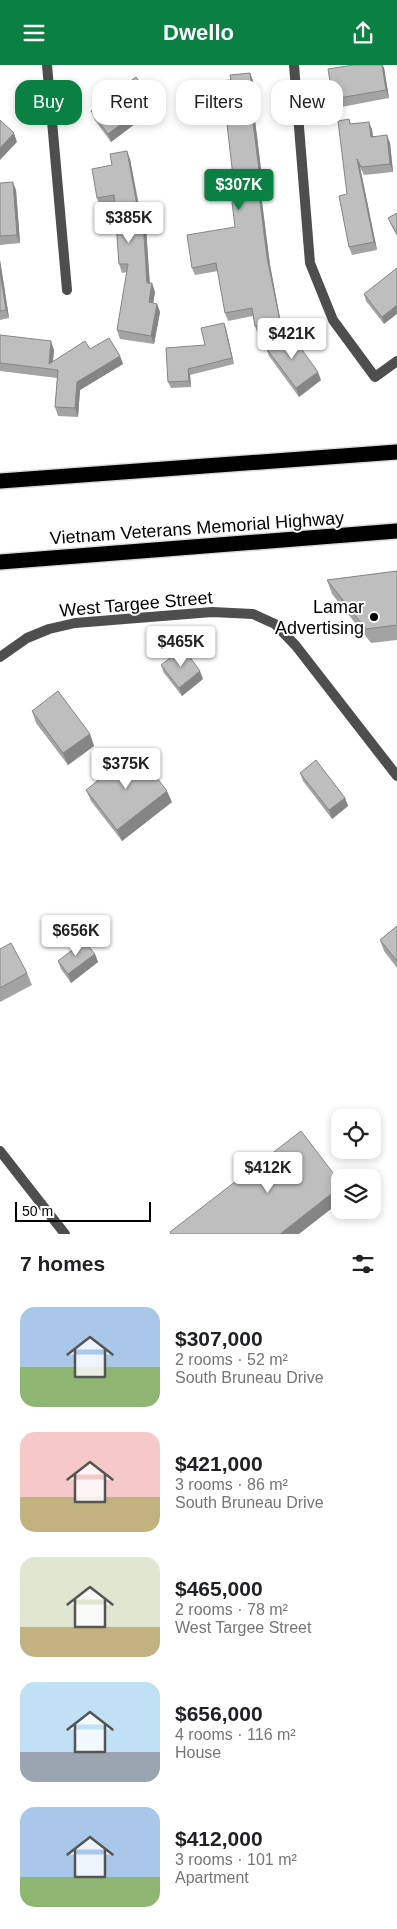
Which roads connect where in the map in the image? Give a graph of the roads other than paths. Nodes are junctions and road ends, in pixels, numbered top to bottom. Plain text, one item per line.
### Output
1 (47, 65) edge
2 (294, 65) edge
3 (67, 290) dead end
4 (397, 361) edge
5 (397, 452) edge
6 (0, 481) edge
7 (397, 531) edge
8 (0, 562) edge
9 (0, 657) edge
10 (397, 777) edge
11 (0, 1151) edge
12 (65, 1234) edge

1 - 3 street
2 - 4 street
5 - 6 highway
7 - 8 highway, Vietnam Veterans Memorial Highway
9 - 10 street, West Targee Street
11 - 12 street

